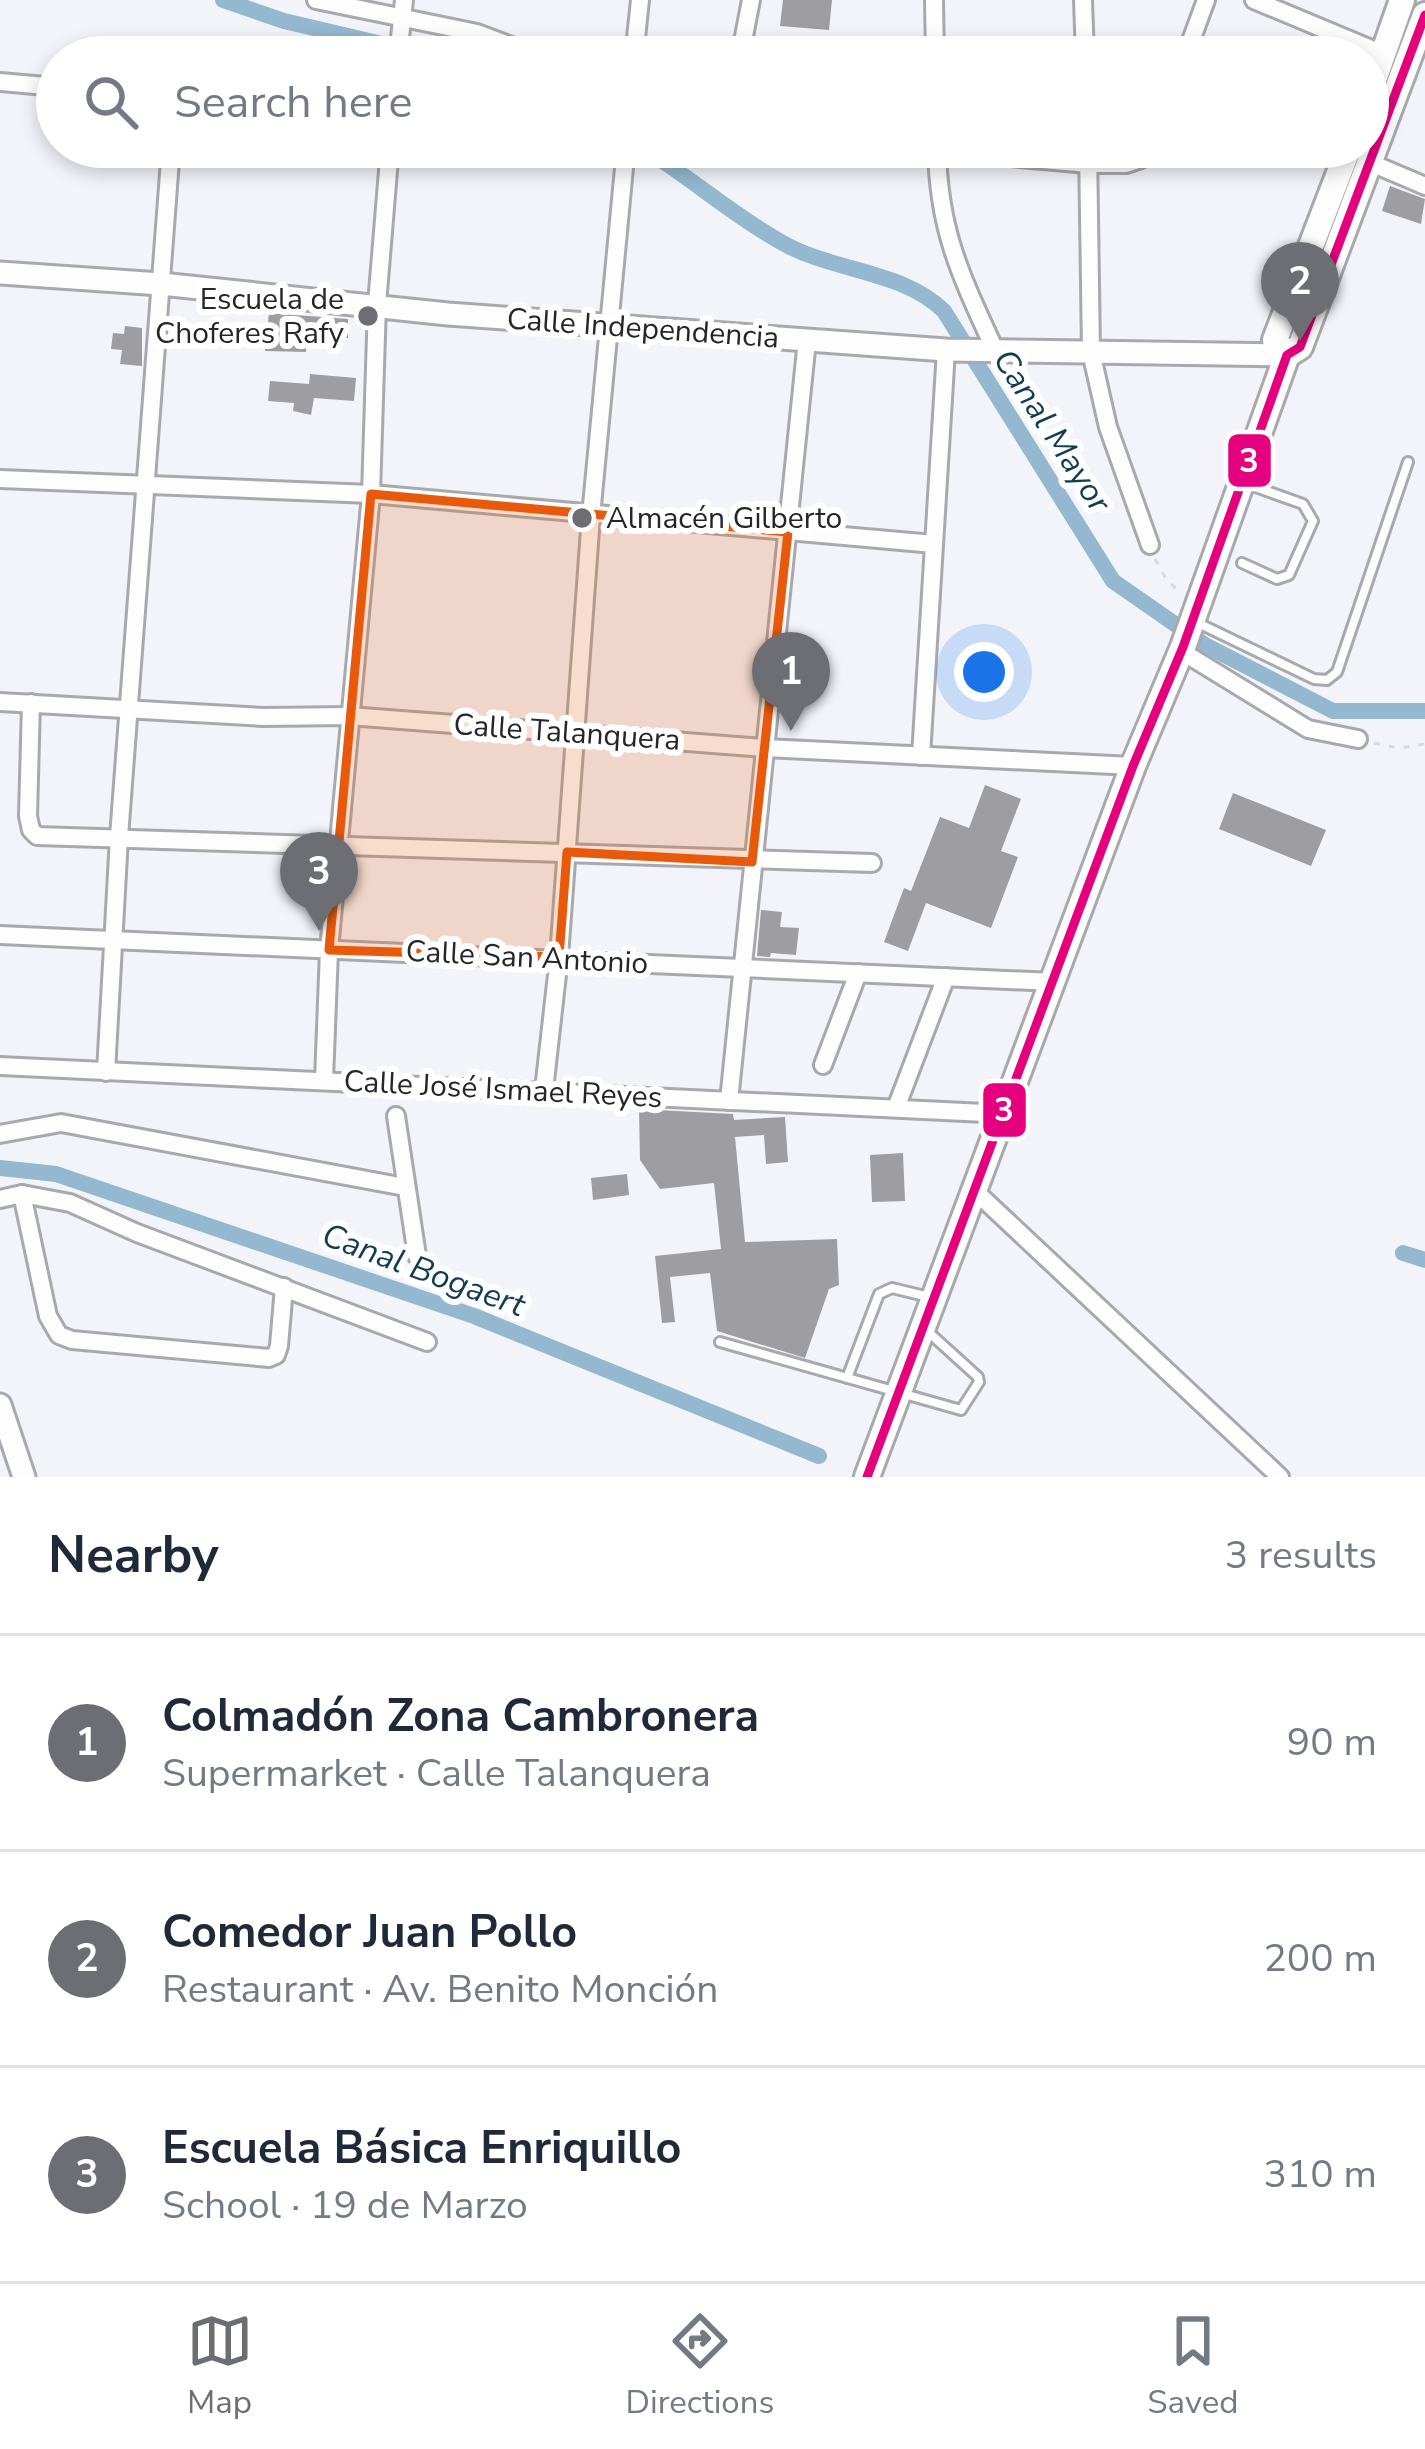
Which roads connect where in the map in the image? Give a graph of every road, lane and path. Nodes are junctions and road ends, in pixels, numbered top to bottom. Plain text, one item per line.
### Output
1 (316, 0) edge
2 (404, 0) edge
3 (640, 0) edge
4 (751, 0) edge
5 (934, 0) edge
6 (1083, 0) edge
7 (1206, 0) edge
8 (1254, 0) edge
9 (1402, 0) edge
10 (1425, 15) edge
11 (401, 29) junction
12 (400, 36) edge
13 (485, 36) edge
14 (636, 36) edge
15 (744, 36) edge
16 (935, 36) edge
17 (1084, 36) edge
18 (1192, 36) edge
19 (1340, 36) edge
20 (1389, 37) edge
21 (1417, 65) edge
22 (0, 82) edge
23 (36, 85) edge
24 (1389, 125) edge
25 (169, 168) edge
26 (388, 168) edge
27 (624, 168) edge
28 (937, 168) edge
29 (1088, 168) edge
30 (1341, 168) edge
31 (1369, 168) edge
32 (1383, 168) edge
33 (1425, 186) edge
34 (0, 273) edge
35 (161, 284) junction
36 (377, 304) junction
37 (610, 326) junction
38 (807, 340) junction
39 (949, 350) junction
40 (991, 350) junction
41 (1091, 352) junction
42 (1287, 355) junction
43 (1408, 462) dead end
44 (0, 479) edge
45 (1241, 482) junction
46 (146, 488) junction
47 (371, 494) junction
48 (591, 516) junction
49 (788, 532) junction
50 (934, 544) junction
51 (1150, 545) joint
52 (1242, 563) dead end
53 (1195, 612) junction
54 (1182, 649) junction
55 (0, 702) edge
56 (31, 704) junction
57 (132, 709) junction
58 (349, 716) junction
59 (577, 732) junction
60 (1358, 740) joint
61 (1425, 744) edge
62 (765, 748) junction
63 (921, 755) junction
64 (1133, 766) junction
65 (119, 837) junction
66 (338, 847) junction
67 (567, 852) junction
68 (752, 862) junction
69 (872, 863) dead end
70 (0, 935) edge
71 (112, 941) junction
72 (329, 950) junction
73 (560, 957) junction
74 (741, 968) junction
75 (858, 973) junction
76 (946, 977) junction
77 (1054, 982) junction
78 (823, 1065) dead end
79 (0, 1066) edge
80 (106, 1072) junction
81 (323, 1080) junction
82 (544, 1090) junction
83 (729, 1101) junction
84 (896, 1108) junction
85 (1006, 1114) junction
86 (396, 1116) dead end
87 (0, 1134) edge
88 (405, 1187) junction
89 (976, 1192) junction
90 (22, 1194) junction
91 (0, 1199) edge
92 (417, 1256) dead end
93 (284, 1287) junction
94 (935, 1299) junction
95 (924, 1328) junction
96 (427, 1342) dead end
97 (720, 1342) dead end
98 (848, 1378) junction
99 (899, 1393) junction
100 (0, 1406) edge
101 (7, 1449) edge
102 (869, 1473) edge
103 (24, 1477) edge
104 (1280, 1477) edge

1 - 11 street
2 - 11 street
3 - 14 street
4 - 15 street
5 - 16 street
6 - 17 street
7 - 18 street
8 - 19 street
9 - 20 main road
10 - 21 main road
11 - 12 street
11 - 13 street
21 - 24 main road
22 - 23 street
25 - 35 street
26 - 36 street
27 - 37 street
28 - 40 street
29 - 41 street
30 - 42 main road
31 - 42 main road
32 - 33 street
34 - 35 street, Calle Independencia
35 - 36 street, Calle Independencia
35 - 46 street
36 - 37 street, Calle Independencia
36 - 47 street
37 - 38 street, Calle Independencia
37 - 48 street
38 - 39 street, Calle Independencia
38 - 49 street
39 - 40 street, Calle Independencia
39 - 50 street
40 - 41 street, Calle Independencia
41 - 42 street, Calle Independencia
41 - 51 street
42 - 45 main road
43 - 53 lane
44 - 46 street
45 - 52 lane
45 - 53 main road
46 - 47 street
46 - 57 street
47 - 48 street
47 - 58 street
48 - 49 street
48 - 59 street
49 - 50 street
49 - 62 street
50 - 63 street
51 - 53 path
53 - 54 main road
54 - 60 street
54 - 64 main road
55 - 56 street, Calle Talanquera
56 - 57 street, Calle Talanquera
56 - 65 street
57 - 58 street, Calle Talanquera
57 - 65 street
58 - 59 street, Calle Talanquera
58 - 66 street
59 - 62 street, Calle Talanquera
59 - 67 street
60 - 61 path
62 - 63 street, Calle Talanquera
62 - 68 street
63 - 64 street, Calle Talanquera
64 - 77 main road
65 - 66 street
65 - 71 street
66 - 67 street
66 - 72 street
67 - 68 street
67 - 73 street
68 - 69 street
68 - 74 street
70 - 71 street, Calle San Antonio
71 - 72 street, Calle San Antonio
71 - 80 street
72 - 73 street, Calle San Antonio
72 - 81 street
73 - 74 street, Calle San Antonio
73 - 82 street
74 - 75 street, Calle San Antonio
74 - 83 street
75 - 76 street, Calle San Antonio
75 - 78 street
76 - 77 street, Calle San Antonio
76 - 84 street
77 - 85 main road
79 - 80 street, Calle José Ismael Reyes
80 - 81 street, Calle José Ismael Reyes
81 - 82 street, Calle José Ismael Reyes
82 - 83 street, Calle José Ismael Reyes
83 - 84 street, Calle José Ismael Reyes
84 - 85 street, Calle José Ismael Reyes
85 - 89 main road
86 - 88 street
87 - 88 street
88 - 92 street
89 - 94 main road
89 - 104 street
90 - 91 street
90 - 93 street
90 - 93 street
93 - 96 street
94 - 95 main road
94 - 98 lane
95 - 99 main road
95 - 99 lane
97 - 98 lane
98 - 99 lane
99 - 102 main road
100 - 101 street
101 - 103 street

